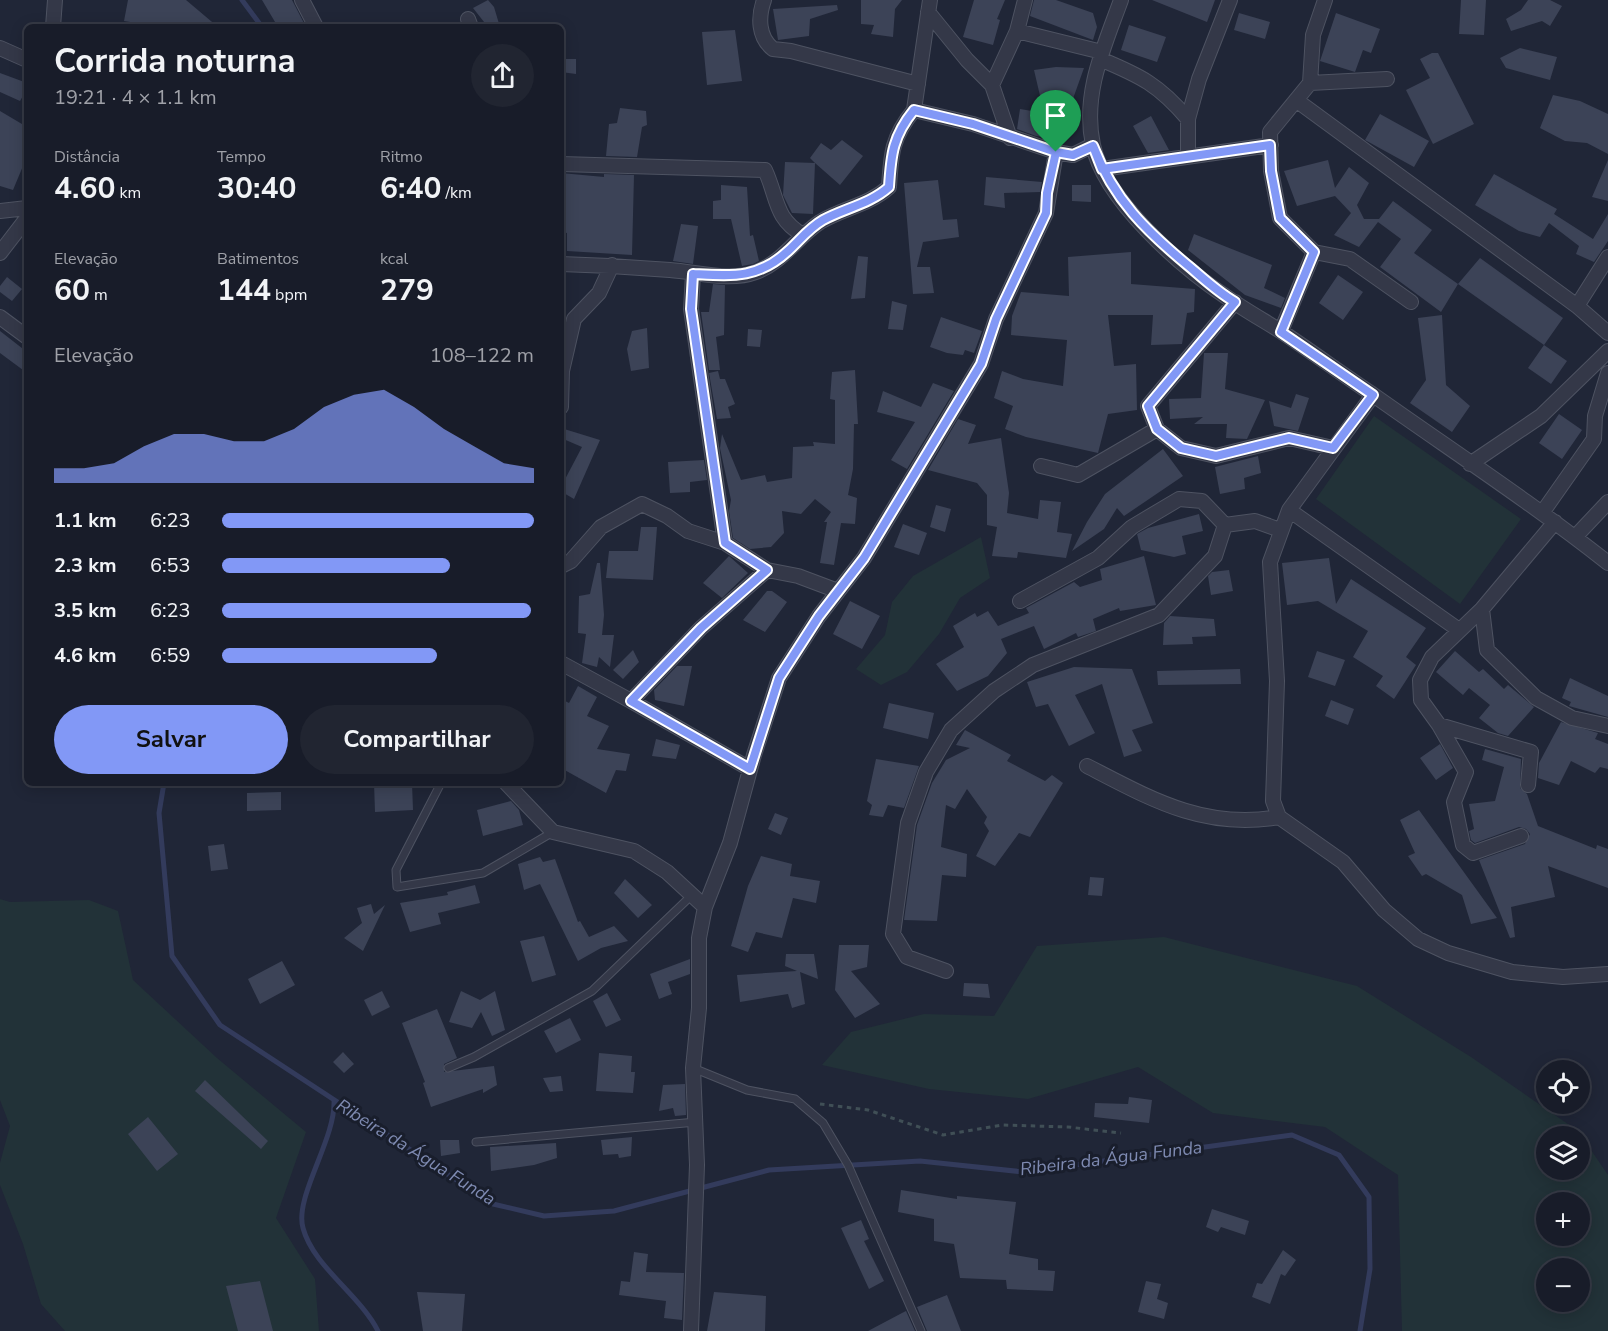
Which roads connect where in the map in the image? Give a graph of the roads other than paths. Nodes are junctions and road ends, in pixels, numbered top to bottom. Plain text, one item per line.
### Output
1 (55, 0) edge
2 (302, 0) edge
3 (764, 0) edge
4 (1025, 0) edge
5 (1121, 0) edge
6 (1230, 0) edge
7 (1325, 0) edge
8 (929, 6) edge
9 (53, 24) edge
10 (314, 24) edge
11 (1017, 31) junction
12 (0, 48) edge
13 (1101, 55) junction
14 (24, 59) edge
15 (1387, 79) dead end
16 (1310, 83) junction
17 (918, 84) junction
18 (992, 85) junction
19 (1296, 100) junction
20 (914, 110) junction
21 (1188, 119) junction
22 (1010, 138) junction
23 (1270, 145) junction
24 (1093, 146) junction
25 (1056, 152) junction
26 (1188, 157) junction
27 (564, 164) edge
28 (1102, 169) junction
29 (24, 208) edge
30 (0, 212) edge
31 (24, 222) edge
32 (802, 235) junction
33 (1314, 252) junction
34 (0, 253) edge
35 (1608, 257) edge
36 (564, 264) edge
37 (612, 265) junction
38 (693, 274) junction
39 (1235, 302) junction
40 (1411, 302) dead end
41 (1577, 306) junction
42 (0, 317) edge
43 (1281, 332) junction
44 (1608, 333) edge
45 (24, 335) edge
46 (1608, 351) edge
47 (564, 362) edge
48 (1608, 373) edge
49 (1373, 395) junction
50 (1157, 429) junction
51 (1333, 448) junction
52 (1470, 464) junction
53 (1041, 466) dead end
54 (1608, 502) edge
55 (1289, 510) junction
56 (1542, 513) junction
57 (1555, 522) junction
58 (1225, 525) junction
59 (1280, 530) junction
60 (1575, 537) junction
61 (725, 543) junction
62 (1608, 563) edge
63 (564, 564) edge
64 (767, 570) junction
65 (838, 591) junction
66 (1020, 601) dead end
67 (1482, 609) junction
68 (1459, 630) junction
69 (564, 665) edge
70 (631, 701) junction
71 (1439, 725) junction
72 (1608, 726) edge
73 (1087, 766) dead end
74 (750, 769) junction
75 (1528, 785) dead end
76 (439, 786) edge
77 (509, 786) edge
78 (1279, 817) junction
79 (553, 832) junction
80 (1521, 836) dead end
81 (692, 895) junction
82 (705, 907) junction
83 (946, 971) dead end
84 (1608, 974) edge
85 (448, 1068) dead end
86 (693, 1068) junction
87 (696, 1122) junction
88 (476, 1142) dead end
89 (691, 1331) edge
90 (921, 1331) edge

1 - 9 street
2 - 10 street
3 - 17 street
4 - 11 street
5 - 13 street
6 - 21 street
7 - 16 street
8 - 17 street
8 - 18 street
11 - 13 street
11 - 18 street
12 - 14 street
13 - 21 street
13 - 24 street
15 - 16 street
16 - 19 street
17 - 20 street
18 - 22 street
19 - 23 street
19 - 41 street
20 - 22 street
20 - 32 street
21 - 26 street
22 - 25 street
23 - 26 street
23 - 33 street
24 - 25 street
24 - 28 street
25 - 65 street
26 - 28 street
27 - 32 street
28 - 39 street
29 - 30 street
31 - 34 street
32 - 38 street
33 - 40 street
33 - 43 street
35 - 41 street
36 - 37 street
37 - 38 street
37 - 47 street
38 - 61 street
39 - 43 street
39 - 50 street
41 - 44 street
42 - 45 street
43 - 49 street
46 - 52 street
48 - 56 street
49 - 51 street
49 - 52 street
50 - 51 street
50 - 53 street
51 - 55 street
52 - 56 street
54 - 60 street
55 - 59 street
55 - 68 street
56 - 57 street
57 - 60 street
57 - 67 street
58 - 59 street
58 - 66 street
58 - 83 street
59 - 78 street
60 - 62 street
61 - 63 street
61 - 64 street
64 - 65 street
64 - 70 street
65 - 74 street
67 - 68 street
67 - 72 street
68 - 71 street
69 - 70 street
70 - 74 street
71 - 75 street
71 - 80 street
73 - 78 street
74 - 82 street
76 - 79 lane
77 - 79 street
78 - 84 street
79 - 81 street
81 - 82 street
81 - 85 lane
82 - 86 street
86 - 87 street
86 - 90 lane
87 - 88 lane
87 - 89 street

